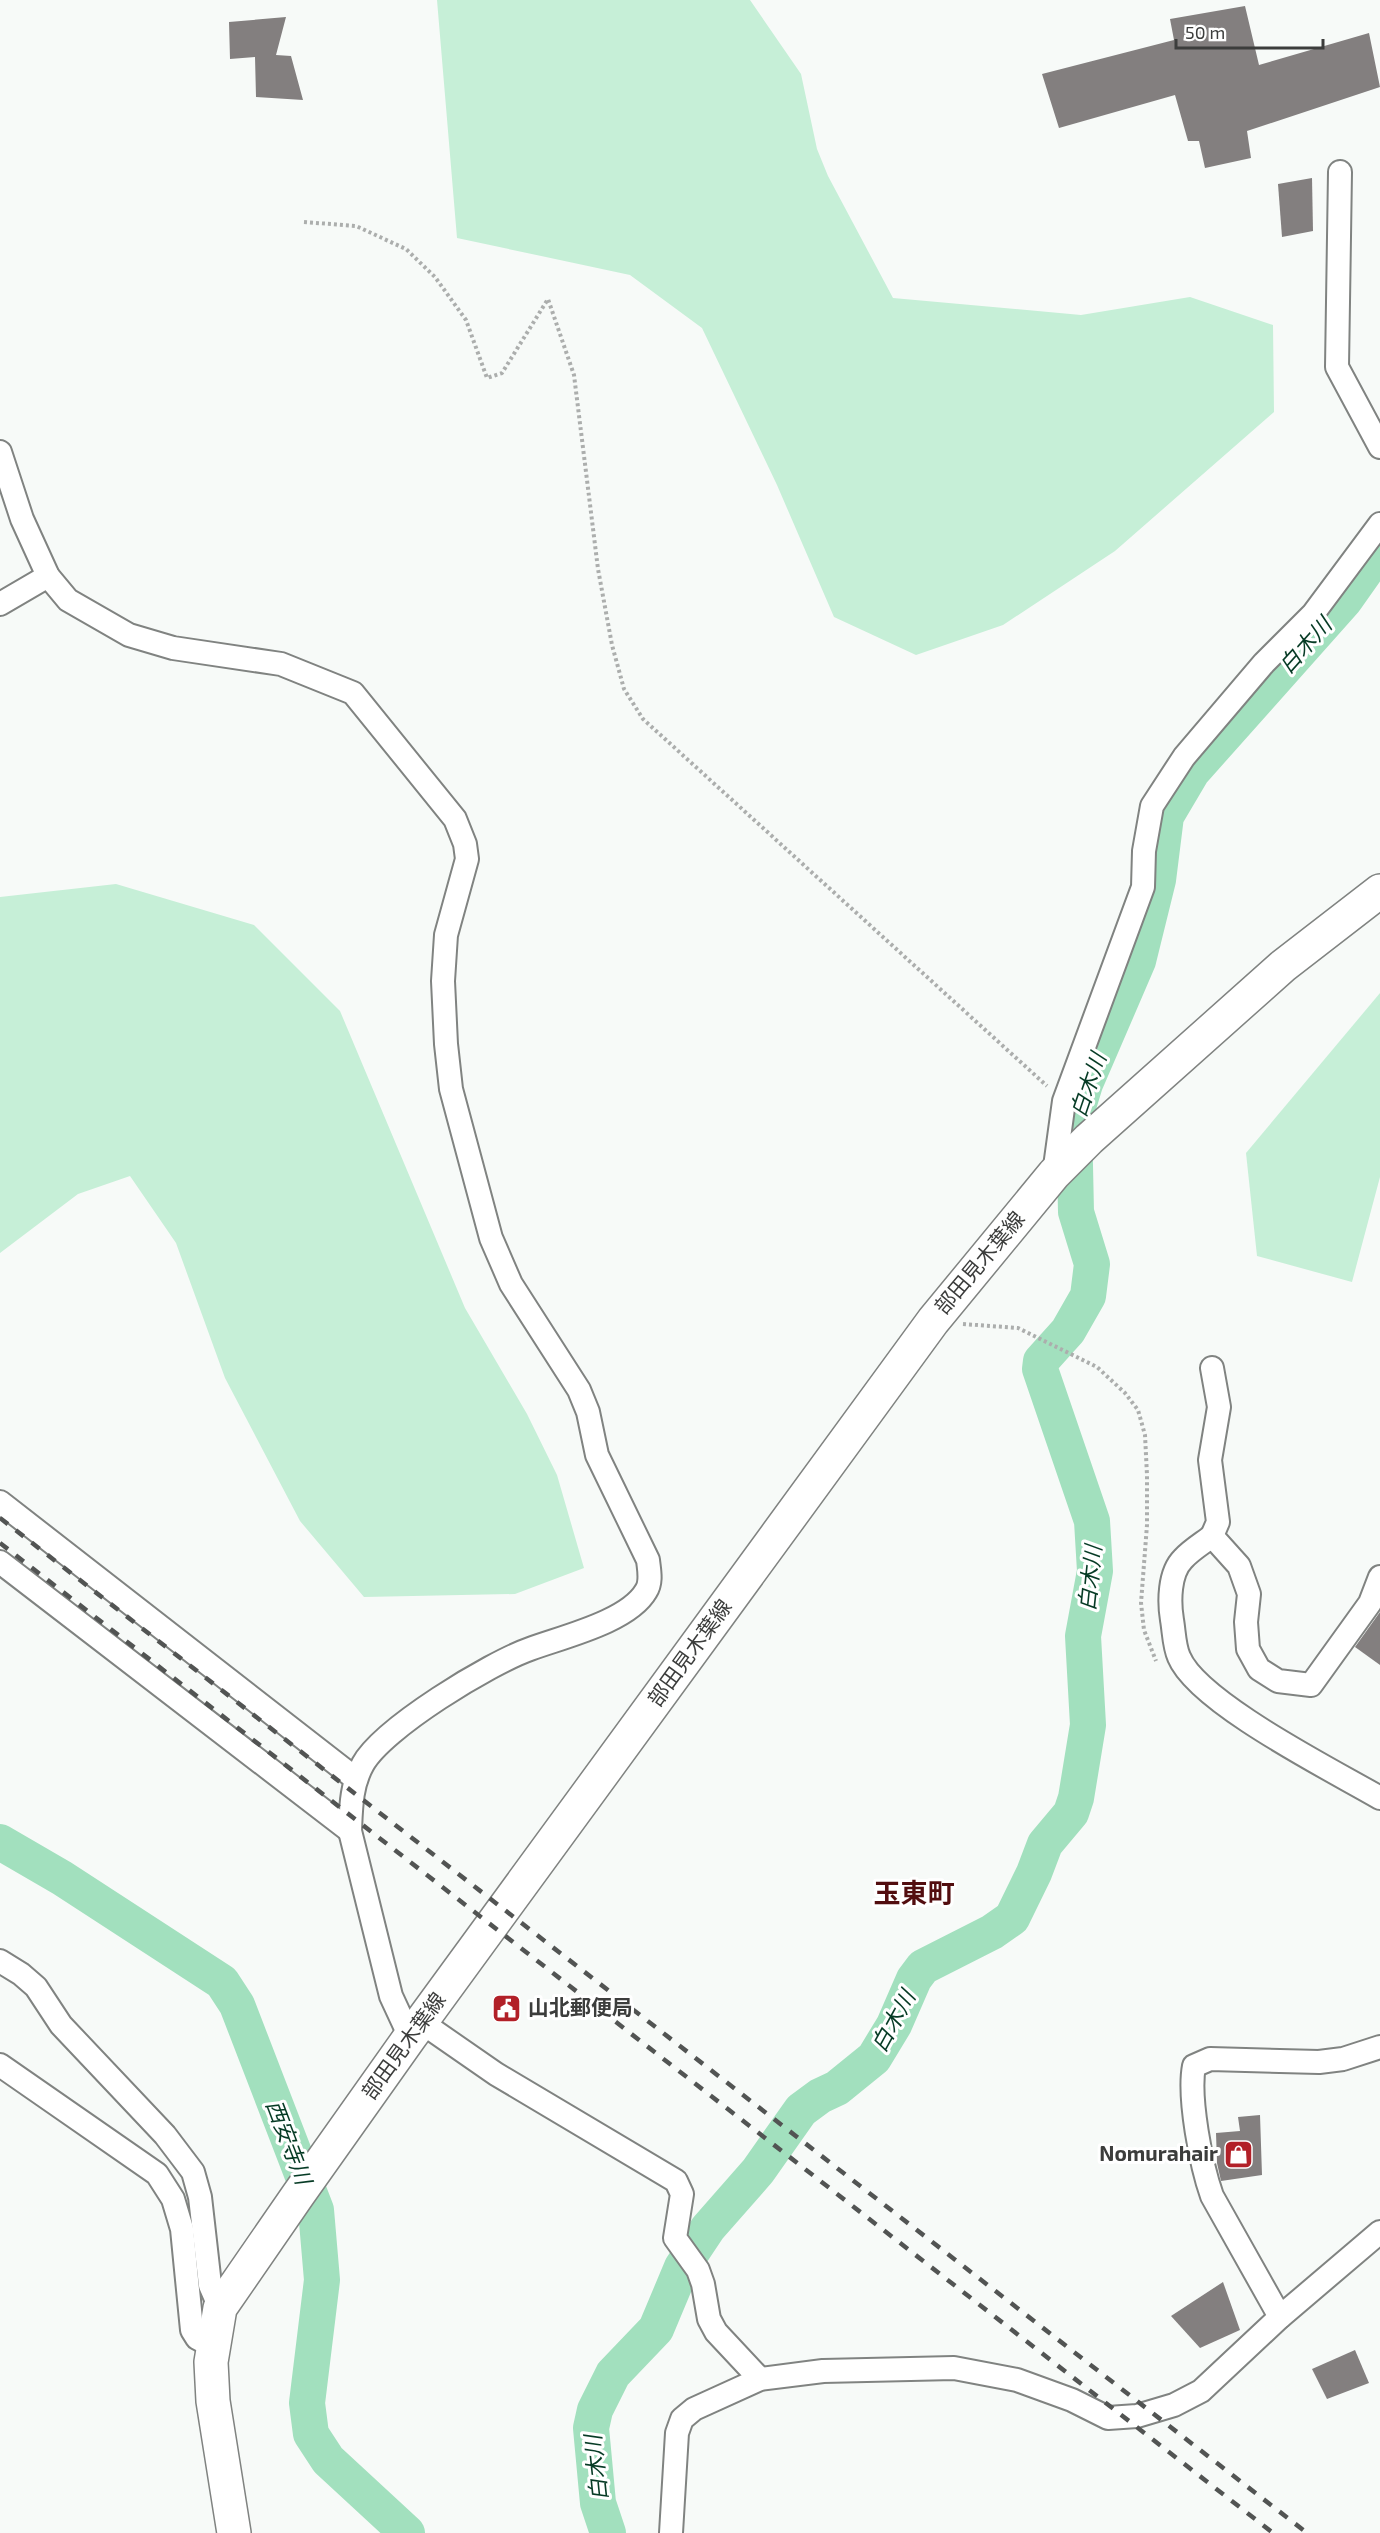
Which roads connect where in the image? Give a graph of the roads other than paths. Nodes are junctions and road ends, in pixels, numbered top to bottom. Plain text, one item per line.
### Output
1 (1340, 172) dead end
2 (1380, 447) edge
3 (0, 452) edge
4 (1380, 524) edge
5 (48, 576) junction
6 (0, 604) edge
7 (1380, 891) edge
8 (1060, 1169) junction
9 (1212, 1368) dead end
10 (0, 1502) edge
11 (1212, 1536) junction
12 (0, 1562) edge
13 (1380, 1577) edge
14 (356, 1779) junction
15 (1380, 1798) edge
16 (351, 1830) junction
17 (0, 1961) edge
18 (416, 2029) junction
19 (1380, 2047) edge
20 (0, 2065) edge
21 (1380, 2232) edge
22 (220, 2308) junction
23 (1280, 2317) junction
24 (214, 2346) junction
25 (760, 2379) junction
26 (234, 2533) edge
27 (671, 2533) edge

1 - 2 street
3 - 5 street
4 - 8 street
5 - 6 street
5 - 14 street
7 - 8 main road, 部田見木葉線
8 - 18 main road, 部田見木葉線
9 - 11 street
10 - 14 street
11 - 13 street
11 - 15 street
12 - 16 street
14 - 16 street
16 - 18 street
17 - 22 street
18 - 22 main road, 部田見木葉線
18 - 25 street
19 - 23 street
20 - 24 street
21 - 23 street
22 - 24 main road, 部田見木葉線
23 - 25 street
24 - 26 main road, 部田見木葉線
25 - 27 street

